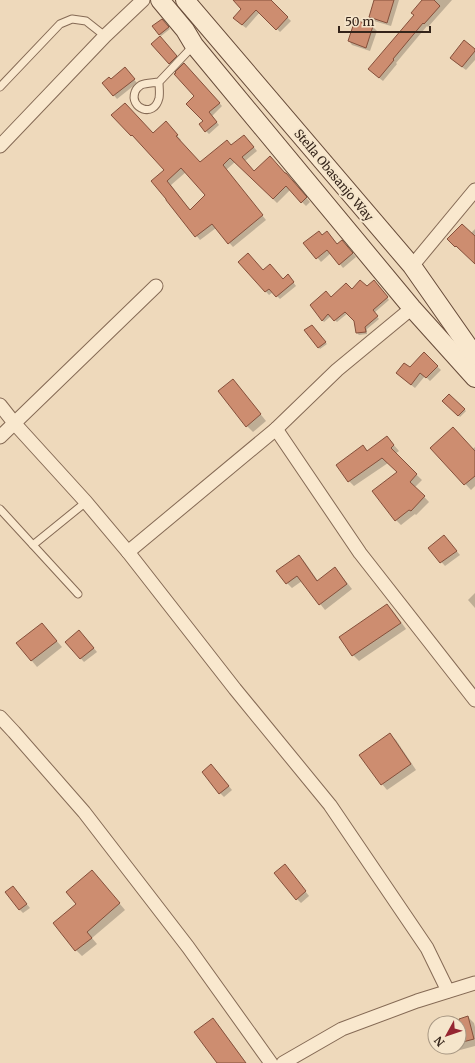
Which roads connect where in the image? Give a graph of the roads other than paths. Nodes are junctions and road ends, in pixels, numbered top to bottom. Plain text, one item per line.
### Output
1 (143, 0) edge
2 (160, 0) edge
3 (185, 0) edge
4 (105, 36) junction
5 (194, 45) junction
6 (159, 82) dead end
7 (0, 88) edge
8 (0, 146) edge
9 (475, 190) edge
10 (412, 266) junction
11 (156, 286) dead end
12 (412, 308) junction
13 (475, 356) edge
14 (475, 378) edge
15 (0, 405) edge
16 (15, 424) junction
17 (276, 429) junction
18 (0, 437) edge
19 (86, 502) junction
20 (0, 509) edge
21 (33, 545) junction
22 (128, 552) junction
23 (78, 594) dead end
24 (475, 700) edge
25 (0, 717) edge
26 (475, 984) edge
27 (448, 991) junction
28 (271, 1063) edge
29 (283, 1063) edge

1 - 4 street
2 - 5 street
3 - 10 street, Stella Obasanjo Way
4 - 7 lane
4 - 8 street
5 - 6 lane
5 - 12 street
9 - 10 street
10 - 13 street, Stella Obasanjo Way
11 - 16 street
12 - 14 street
12 - 17 street
15 - 16 street
16 - 18 street
16 - 19 street
17 - 22 street
17 - 24 street
19 - 21 lane
19 - 22 street
20 - 21 lane
21 - 23 lane
22 - 27 street
25 - 28 street
26 - 27 street
27 - 29 street

